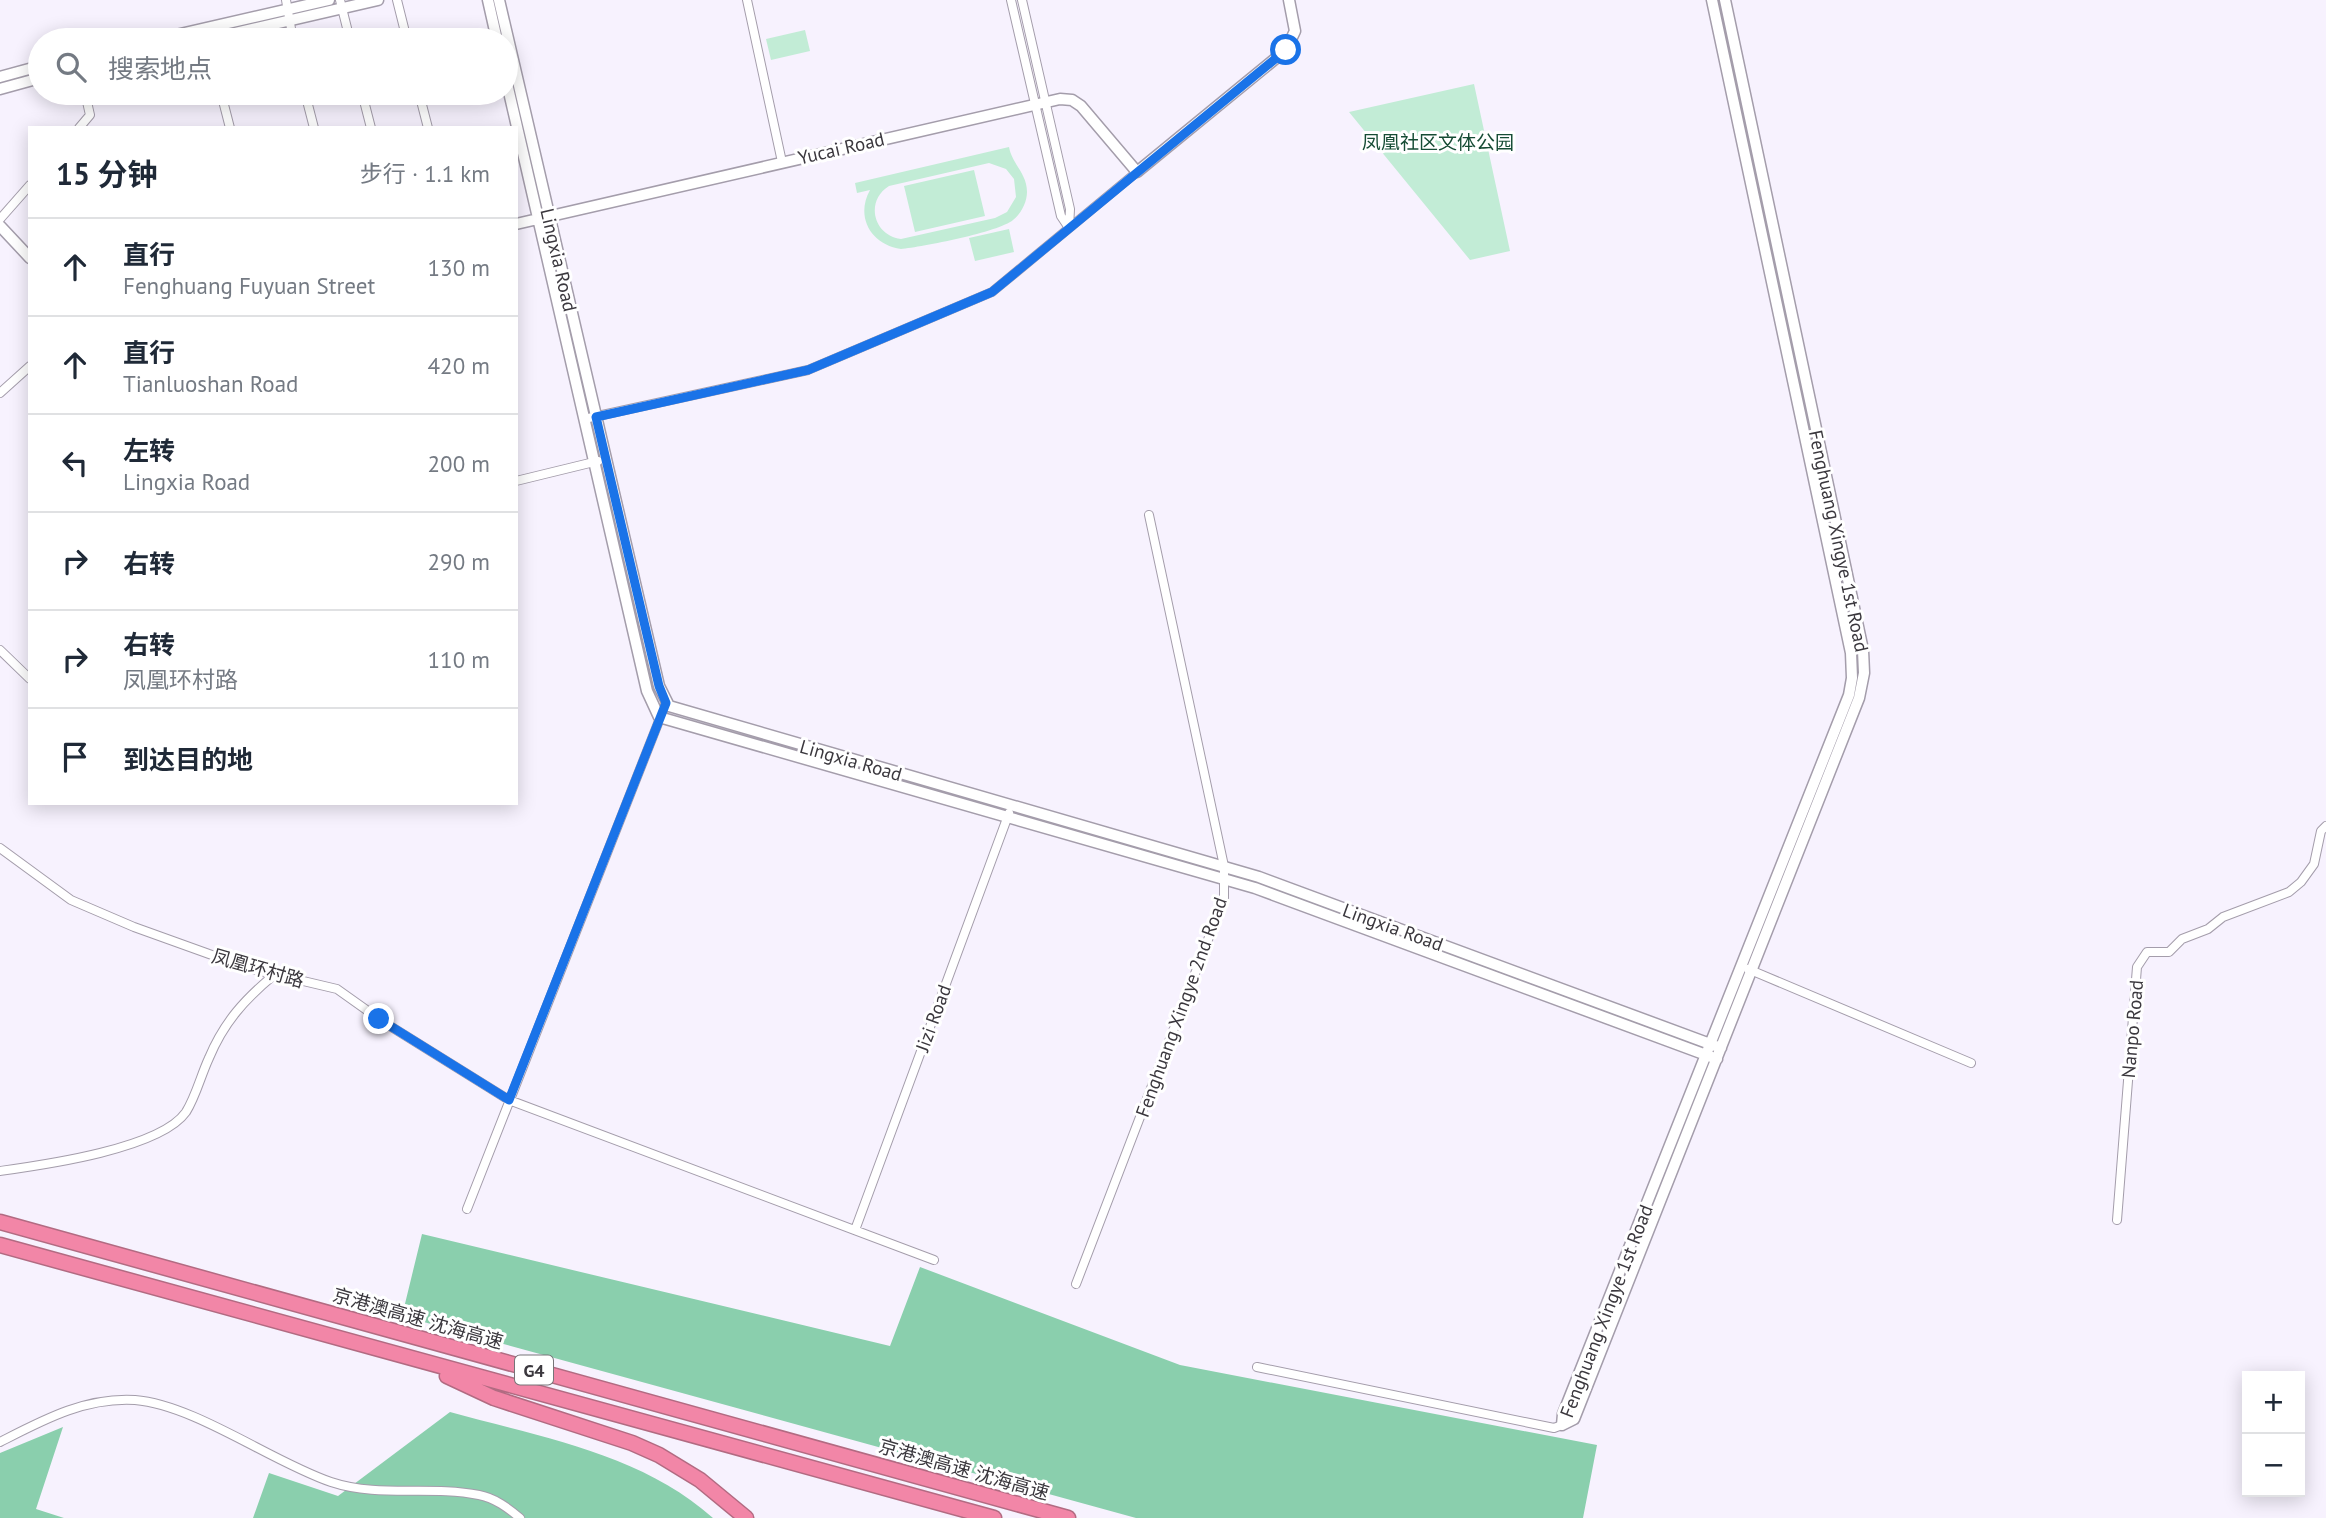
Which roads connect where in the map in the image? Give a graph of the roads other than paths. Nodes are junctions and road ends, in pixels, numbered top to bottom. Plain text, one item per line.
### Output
1 (329, 0) edge
2 (377, 0) edge
3 (397, 0) edge
4 (481, 0) edge
5 (488, 0) edge
6 (501, 0) edge
7 (747, 0) edge
8 (1011, 0) edge
9 (1022, 0) edge
10 (1289, 0) edge
11 (1712, 0) edge
12 (1725, 0) edge
13 (341, 4) edge
14 (287, 10) edge
15 (498, 17) junction
16 (234, 28) edge
17 (291, 28) edge
18 (347, 28) edge
19 (404, 28) edge
20 (498, 28) edge
21 (500, 28) edge
22 (28, 69) edge
23 (0, 77) edge
24 (28, 81) edge
25 (0, 89) edge
26 (1040, 103) junction
27 (88, 105) edge
28 (224, 105) edge
29 (308, 105) edge
30 (365, 105) edge
31 (422, 105) edge
32 (513, 105) edge
33 (518, 105) edge
34 (81, 126) edge
35 (229, 126) edge
36 (313, 126) edge
37 (370, 126) edge
38 (427, 126) edge
39 (782, 162) junction
40 (1137, 172) junction
41 (28, 187) edge
42 (543, 217) junction
43 (0, 219) edge
44 (518, 223) edge
45 (0, 226) edge
46 (1069, 228) junction
47 (28, 256) edge
48 (28, 368) edge
49 (0, 393) edge
50 (590, 418) junction
51 (606, 459) junction
52 (594, 462) junction
53 (518, 481) edge
54 (1149, 515) dead end
55 (0, 650) edge
56 (28, 677) edge
57 (666, 703) junction
58 (659, 717) junction
59 (1010, 811) junction
60 (2326, 826) edge
61 (0, 848) edge
62 (1224, 866) junction
63 (1225, 879) junction
64 (1747, 969) junction
65 (274, 975) junction
66 (1714, 1052) junction
67 (1971, 1063) dead end
68 (509, 1100) junction
69 (0, 1171) edge
70 (467, 1209) dead end
71 (2118, 1220) dead end
72 (0, 1222) edge
73 (855, 1230) junction
74 (0, 1245) edge
75 (934, 1260) dead end
76 (1076, 1284) dead end
77 (407, 1358) junction
78 (1257, 1367) dead end
79 (1562, 1425) joint
80 (0, 1442) edge
81 (520, 1518) edge
82 (746, 1518) edge
83 (993, 1518) edge
84 (1068, 1518) edge

1 - 14 street
2 - 13 street
3 - 19 street
4 - 15 street
5 - 15 street, Lingxia Road
6 - 15 street
7 - 39 street
8 - 26 street
9 - 26 street
10 - 40 street
11 - 64 street, Fenghuang Xingye 1st Road
12 - 64 street, Fenghuang Xingye 1st Road
13 - 14 street
13 - 18 street
14 - 16 street
14 - 17 street
15 - 20 street, Lingxia Road
15 - 21 street, Lingxia Road
22 - 23 street
24 - 25 street
26 - 39 street, Yucai Road
26 - 40 street, Yucai Road
26 - 46 street
27 - 34 street
28 - 35 street
29 - 36 street
30 - 37 street
31 - 38 street
32 - 42 street, Lingxia Road
33 - 42 street, Lingxia Road
39 - 42 street, Yucai Road
40 - 46 street
41 - 43 street
42 - 44 street, Yucai Road
42 - 50 street, Lingxia Road
45 - 47 street
46 - 50 street
48 - 49 street
50 - 51 street, Lingxia Road
50 - 52 street, Lingxia Road
51 - 52 street
51 - 57 street, Lingxia Road
52 - 53 street
52 - 58 street, Lingxia Road
54 - 62 street, Fenghuang Xingye 2nd Road
55 - 56 street
57 - 58 street
57 - 59 street, Lingxia Road
58 - 59 street, Lingxia Road
58 - 68 street
59 - 62 street, Lingxia Road
59 - 63 street, Lingxia Road
59 - 73 street, Jizi Road
60 - 71 street, Nanpo Road
61 - 65 street, 凤凰环村路
62 - 63 street, Fenghuang Xingye 2nd Road
62 - 66 street, Lingxia Road
63 - 66 street, Lingxia Road
63 - 76 street, Fenghuang Xingye 2nd Road
64 - 66 street, Fenghuang Xingye 1st Road
64 - 67 street
65 - 68 street, 凤凰环村路
65 - 69 street
66 - 79 street, Fenghuang Xingye 1st Road
68 - 70 street
68 - 73 street, 凤凰环村路
72 - 84 highway, 京港澳高速 沈海高速 / G4
73 - 75 street, 凤凰环村路
74 - 77 highway, 京港澳高速 沈海高速 / G4
77 - 82 highway
77 - 83 highway, 京港澳高速 沈海高速 / G4
78 - 79 street
80 - 81 street

